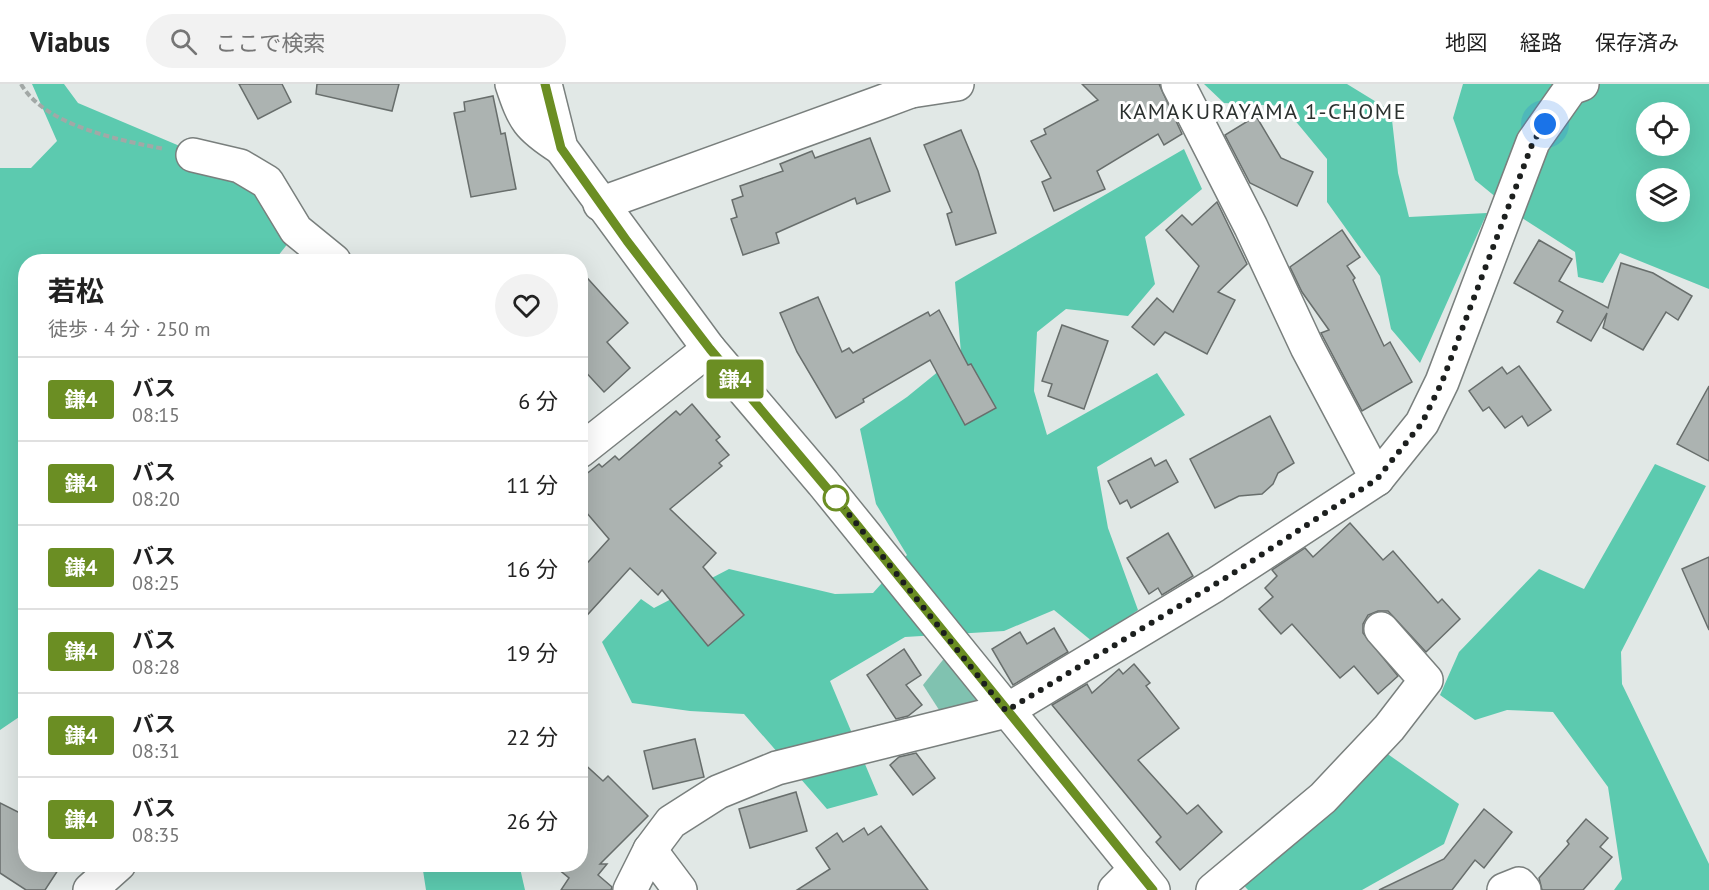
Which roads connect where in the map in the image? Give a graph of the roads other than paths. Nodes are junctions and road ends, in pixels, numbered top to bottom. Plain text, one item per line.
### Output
1 (512, 84) edge
2 (545, 84) edge
3 (957, 84) edge
4 (1178, 84) edge
5 (1582, 84) edge
6 (914, 88) edge
7 (561, 148) junction
8 (193, 155) road end
9 (600, 204) junction
10 (325, 254) edge
11 (710, 349) junction
12 (588, 445) edge
13 (1377, 479) junction
14 (1381, 628) dead end
15 (1006, 711) junction
16 (650, 850) junction
17 (110, 872) edge
18 (1135, 883) edge
19 (90, 890) edge
20 (630, 890) edge
21 (680, 890) edge
22 (1213, 890) edge
23 (1504, 890) edge
24 (1524, 890) edge

1 - 7 street
2 - 7 street
3 - 6 street
4 - 13 street
5 - 13 street
6 - 9 street
7 - 9 street
8 - 10 street
9 - 11 street
11 - 12 street
11 - 15 street
13 - 15 street
14 - 22 street
15 - 16 street
15 - 18 street
16 - 20 street
16 - 21 street
17 - 19 street
23 - 24 street

